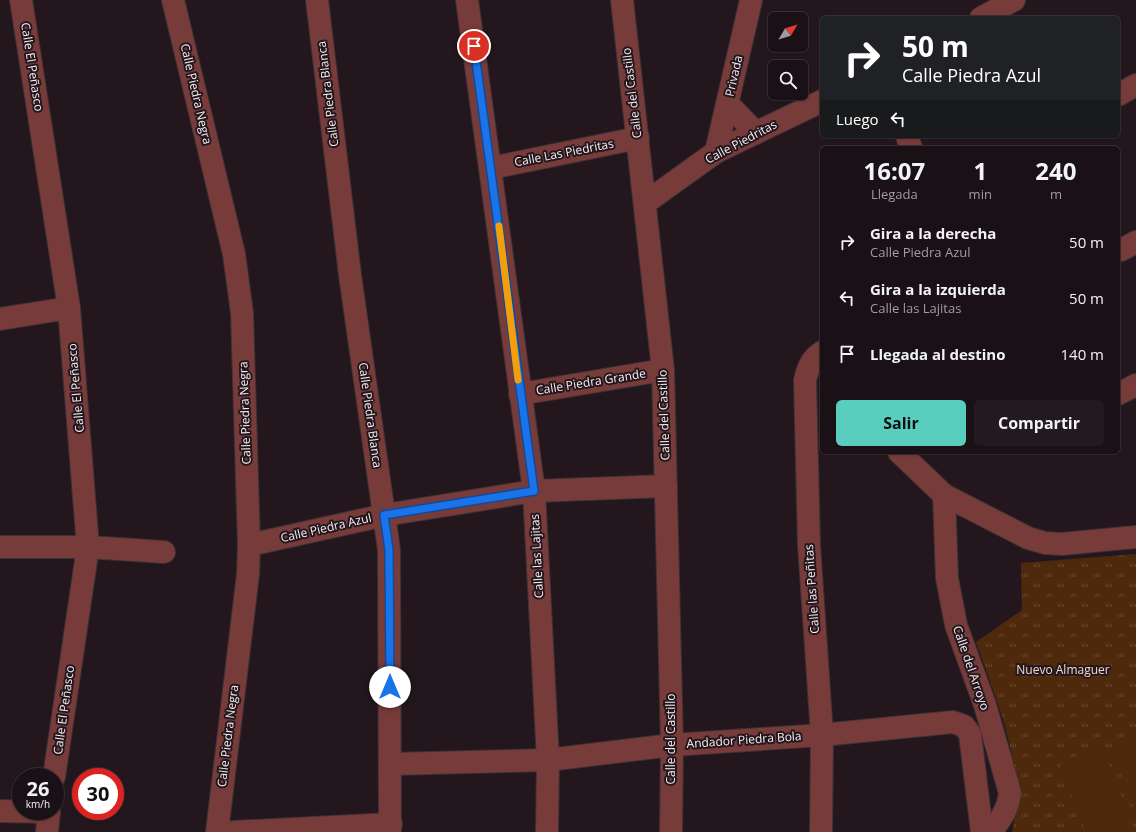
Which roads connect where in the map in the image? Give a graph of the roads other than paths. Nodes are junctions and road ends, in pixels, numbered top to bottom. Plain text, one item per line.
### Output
1 (21, 0) edge
2 (173, 0) edge
3 (317, 0) edge
4 (467, 0) edge
5 (622, 0) edge
6 (751, 0) edge
7 (1014, 0) edge
8 (985, 16) edge
9 (1136, 85) edge
10 (1120, 94) edge
11 (820, 102) edge
12 (728, 104) junction
13 (756, 133) junction
14 (638, 138) junction
15 (716, 152) junction
16 (491, 168) junction
17 (645, 203) junction
18 (69, 308) junction
19 (0, 320) edge
20 (820, 353) edge
21 (662, 370) junction
22 (1136, 385) edge
23 (1120, 393) edge
24 (520, 394) junction
25 (902, 454) edge
26 (666, 486) junction
27 (534, 491) junction
28 (944, 495) junction
29 (384, 515) junction
30 (1136, 536) edge
31 (249, 545) junction
32 (0, 547) edge
33 (88, 547) junction
34 (164, 552) dead end
35 (822, 735) junction
36 (672, 745) junction
37 (548, 760) junction
38 (391, 764) junction
39 (55, 768) edge
40 (0, 811) edge
41 (12, 813) edge
42 (391, 828) edge
43 (547, 830) edge
44 (217, 832) edge
45 (233, 832) edge
46 (671, 832) edge
47 (821, 832) edge
48 (982, 832) edge
49 (990, 832) edge

1 - 18 street, Calle El Peñasco
2 - 31 street, Calle Piedra Negra
3 - 29 street, Calle Piedra Blanca
4 - 16 street, Calle las Lajitas
5 - 14 street, Calle del Castillo
6 - 12 street, Privada
7 - 8 street
9 - 10 street
11 - 13 street, Calle Piedritas
12 - 13 street
12 - 15 street, Privada
13 - 15 street, Calle Piedritas
14 - 16 street, Calle Las Piedritas
14 - 17 street, Calle del Castillo
15 - 17 street, Calle Piedritas
16 - 24 street, Calle las Lajitas
17 - 21 street, Calle del Castillo
18 - 19 street
18 - 33 street, Calle El Peñasco
20 - 35 street, Calle las Peñitas
21 - 24 street, Calle Piedra Grande
21 - 26 street, Calle del Castillo
22 - 23 street
24 - 27 street, Calle las Lajitas
25 - 28 street
26 - 27 street, Calle Piedra Azul
26 - 36 street, Calle del Castillo
27 - 29 street, Calle Piedra Azul
27 - 37 street, Calle las Lajitas
28 - 30 street
28 - 49 street, Calle del Arroyo
29 - 31 street, Calle Piedra Azul
29 - 38 street, Calle Piedra Blanca
31 - 44 street, Calle Piedra Negra
32 - 33 street
33 - 34 street
33 - 39 street, Calle El Peñasco
35 - 36 street, Andador Piedra Bola
35 - 47 street, Calle las Peñitas
35 - 48 street, Andador Piedra Bola
36 - 37 street, Andador Piedra Bola
36 - 46 street, Calle del Castillo
37 - 38 street, Andador Piedra Bola
37 - 43 street, Calle las Lajitas
38 - 42 street, Calle Piedra Blanca
40 - 41 street
42 - 45 street

